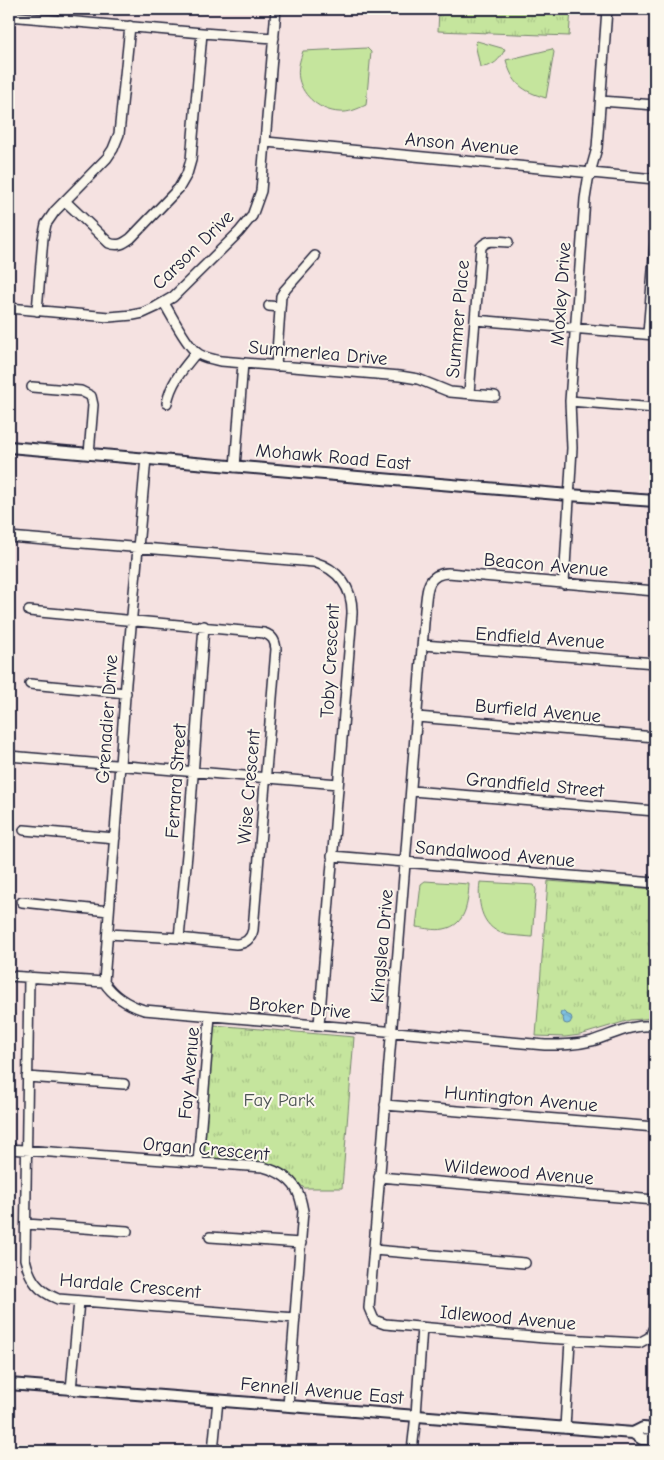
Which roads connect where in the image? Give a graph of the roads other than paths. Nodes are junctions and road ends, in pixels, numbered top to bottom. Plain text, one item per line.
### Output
1 (64, 9) edge
2 (276, 9) edge
3 (607, 9) edge
4 (9, 16) edge
5 (64, 21) junction
6 (130, 26) junction
7 (202, 33) junction
8 (274, 38) junction
9 (601, 101) junction
10 (655, 105) edge
11 (266, 142) junction
12 (590, 173) junction
13 (655, 179) edge
14 (65, 201) junction
15 (508, 242) dead end
16 (655, 245) edge
17 (315, 256) dead end
18 (164, 303) junction
19 (269, 306) dead end
20 (280, 307) junction
21 (9, 308) edge
22 (37, 311) junction
23 (475, 320) junction
24 (575, 328) junction
25 (652, 334) edge
26 (196, 353) junction
27 (243, 363) junction
28 (276, 366) junction
29 (32, 387) dead end
30 (469, 393) junction
31 (495, 396) dead end
32 (570, 401) junction
33 (167, 403) dead end
34 (655, 408) edge
35 (9, 447) edge
36 (89, 454) junction
37 (146, 458) junction
38 (235, 467) junction
39 (569, 495) junction
40 (655, 501) edge
41 (9, 537) edge
42 (138, 548) junction
43 (434, 577) joint
44 (564, 584) junction
45 (655, 591) edge
46 (30, 611) dead end
47 (132, 620) junction
48 (204, 626) junction
49 (423, 645) junction
50 (655, 663) edge
51 (30, 684) dead end
52 (126, 693) junction
53 (417, 718) junction
54 (655, 737) edge
55 (9, 756) edge
56 (120, 765) junction
57 (192, 772) junction
58 (266, 779) junction
59 (338, 784) junction
60 (412, 791) junction
61 (655, 810) edge
62 (24, 830) dead end
63 (114, 838) junction
64 (332, 856) junction
65 (405, 863) junction
66 (655, 883) edge
67 (22, 902) dead end
68 (109, 911) junction
69 (108, 934) junction
70 (179, 938) junction
71 (9, 976) edge
72 (29, 977) junction
73 (104, 982) junction
74 (210, 1016) junction
75 (319, 1025) junction
76 (655, 1026) edge
77 (391, 1032) junction
78 (27, 1077) junction
79 (124, 1084) dead end
80 (385, 1105) junction
81 (655, 1127) edge
82 (9, 1149) edge
83 (26, 1150) junction
84 (198, 1162) junction
85 (379, 1177) junction
86 (655, 1200) edge
87 (26, 1224) junction
88 (127, 1231) dead end
89 (210, 1236) dead end
90 (301, 1244) junction
91 (374, 1250) junction
92 (525, 1263) dead end
93 (79, 1301) junction
94 (655, 1303) edge
95 (295, 1318) junction
96 (374, 1320) joint
97 (422, 1327) junction
98 (570, 1340) junction
99 (9, 1384) edge
100 (71, 1390) junction
101 (218, 1400) junction
102 (288, 1406) junction
103 (416, 1416) junction
104 (565, 1428) junction
105 (655, 1429) edge
106 (633, 1433) junction
107 (655, 1440) edge
108 (213, 1451) edge
109 (412, 1451) edge

1 - 5 street
2 - 8 street, Carson Drive
3 - 9 street, Moxley Drive
4 - 5 street
5 - 6 street
6 - 7 street
6 - 14 street
7 - 8 street
7 - 14 street
8 - 11 street, Carson Drive
9 - 10 street
9 - 12 street, Moxley Drive
11 - 12 street, Anson Avenue
11 - 18 street, Carson Drive
12 - 13 street, Anson Avenue
12 - 24 street, Moxley Drive
14 - 22 street
15 - 23 street, Summer Place
16 - 25 street
17 - 20 street
18 - 22 street, Carson Drive
18 - 26 street
19 - 20 street
20 - 28 street
21 - 22 street, Carson Drive
23 - 24 street
23 - 30 street, Summer Place
24 - 25 street
24 - 32 street, Moxley Drive
26 - 27 street, Summerlea Drive
26 - 33 street
27 - 28 street, Summerlea Drive
27 - 38 street
28 - 30 street, Summerlea Drive
29 - 36 street
30 - 31 street, Summerlea Drive
32 - 34 street
32 - 39 street, Moxley Drive
35 - 36 main road, Mohawk Road East
36 - 37 main road, Mohawk Road East
37 - 38 main road, Mohawk Road East
37 - 42 street, Grenadier Drive
38 - 39 main road, Mohawk Road East
39 - 40 main road, Mohawk Road East
39 - 44 street, Moxley Drive
41 - 42 street, Toby Crescent
42 - 47 street, Grenadier Drive
42 - 59 street, Toby Crescent
43 - 44 street, Beacon Avenue
43 - 49 street, Kingslea Drive
44 - 45 street, Beacon Avenue
46 - 47 street, Wise Crescent
47 - 48 street, Wise Crescent
47 - 52 street, Grenadier Drive
48 - 57 street, Ferrara Street
48 - 58 street, Wise Crescent
49 - 50 street, Endfield Avenue
49 - 53 street, Kingslea Drive
51 - 52 street
52 - 56 street, Grenadier Drive
53 - 54 street, Burfield Avenue
53 - 60 street, Kingslea Drive
55 - 56 street
56 - 57 street
56 - 63 street, Grenadier Drive
57 - 58 street
57 - 70 street, Ferrara Street
58 - 59 street
58 - 70 street, Wise Crescent
59 - 64 street, Toby Crescent
60 - 61 street, Grandfield Street
60 - 65 street, Kingslea Drive
62 - 63 street
63 - 68 street, Grenadier Drive
64 - 65 street, Sandalwood Avenue
64 - 75 street, Toby Crescent
65 - 66 street, Sandalwood Avenue
65 - 77 street, Kingslea Drive
67 - 68 street
68 - 69 street, Grenadier Drive
69 - 70 street, Wise Crescent
69 - 73 street, Grenadier Drive
71 - 72 street
72 - 73 street
72 - 78 street, Hardale Crescent
73 - 74 street, Broker Drive
74 - 75 street, Broker Drive
74 - 84 street, Fay Avenue
75 - 77 street, Broker Drive
76 - 77 street, Broker Drive
77 - 80 street, Kingslea Drive
78 - 79 street
78 - 83 street, Hardale Crescent
80 - 81 street, Huntington Avenue
80 - 85 street, Kingslea Drive
82 - 83 street, Organ Crescent
83 - 84 street, Organ Crescent
83 - 87 street, Hardale Crescent
84 - 90 street, Organ Crescent
85 - 86 street, Wildewood Avenue
85 - 91 street, Kingslea Drive
87 - 88 street
87 - 93 street, Hardale Crescent
89 - 90 street
90 - 95 street, Organ Crescent
91 - 92 street
91 - 96 street, Kingslea Drive
93 - 95 street, Hardale Crescent
93 - 100 street
94 - 98 street, Idlewood Avenue
95 - 102 street, Organ Crescent
96 - 97 street, Idlewood Avenue
97 - 98 street, Idlewood Avenue
97 - 103 street
98 - 104 street
99 - 100 main road, Fennell Avenue East
100 - 101 main road, Fennell Avenue East
101 - 102 main road, Fennell Avenue East
101 - 108 street
102 - 103 main road, Fennell Avenue East
103 - 104 main road, Fennell Avenue East
103 - 109 street
104 - 106 main road, Fennell Avenue East
105 - 106 main road, Fennell Avenue East
106 - 107 main road, Fennell Avenue East

